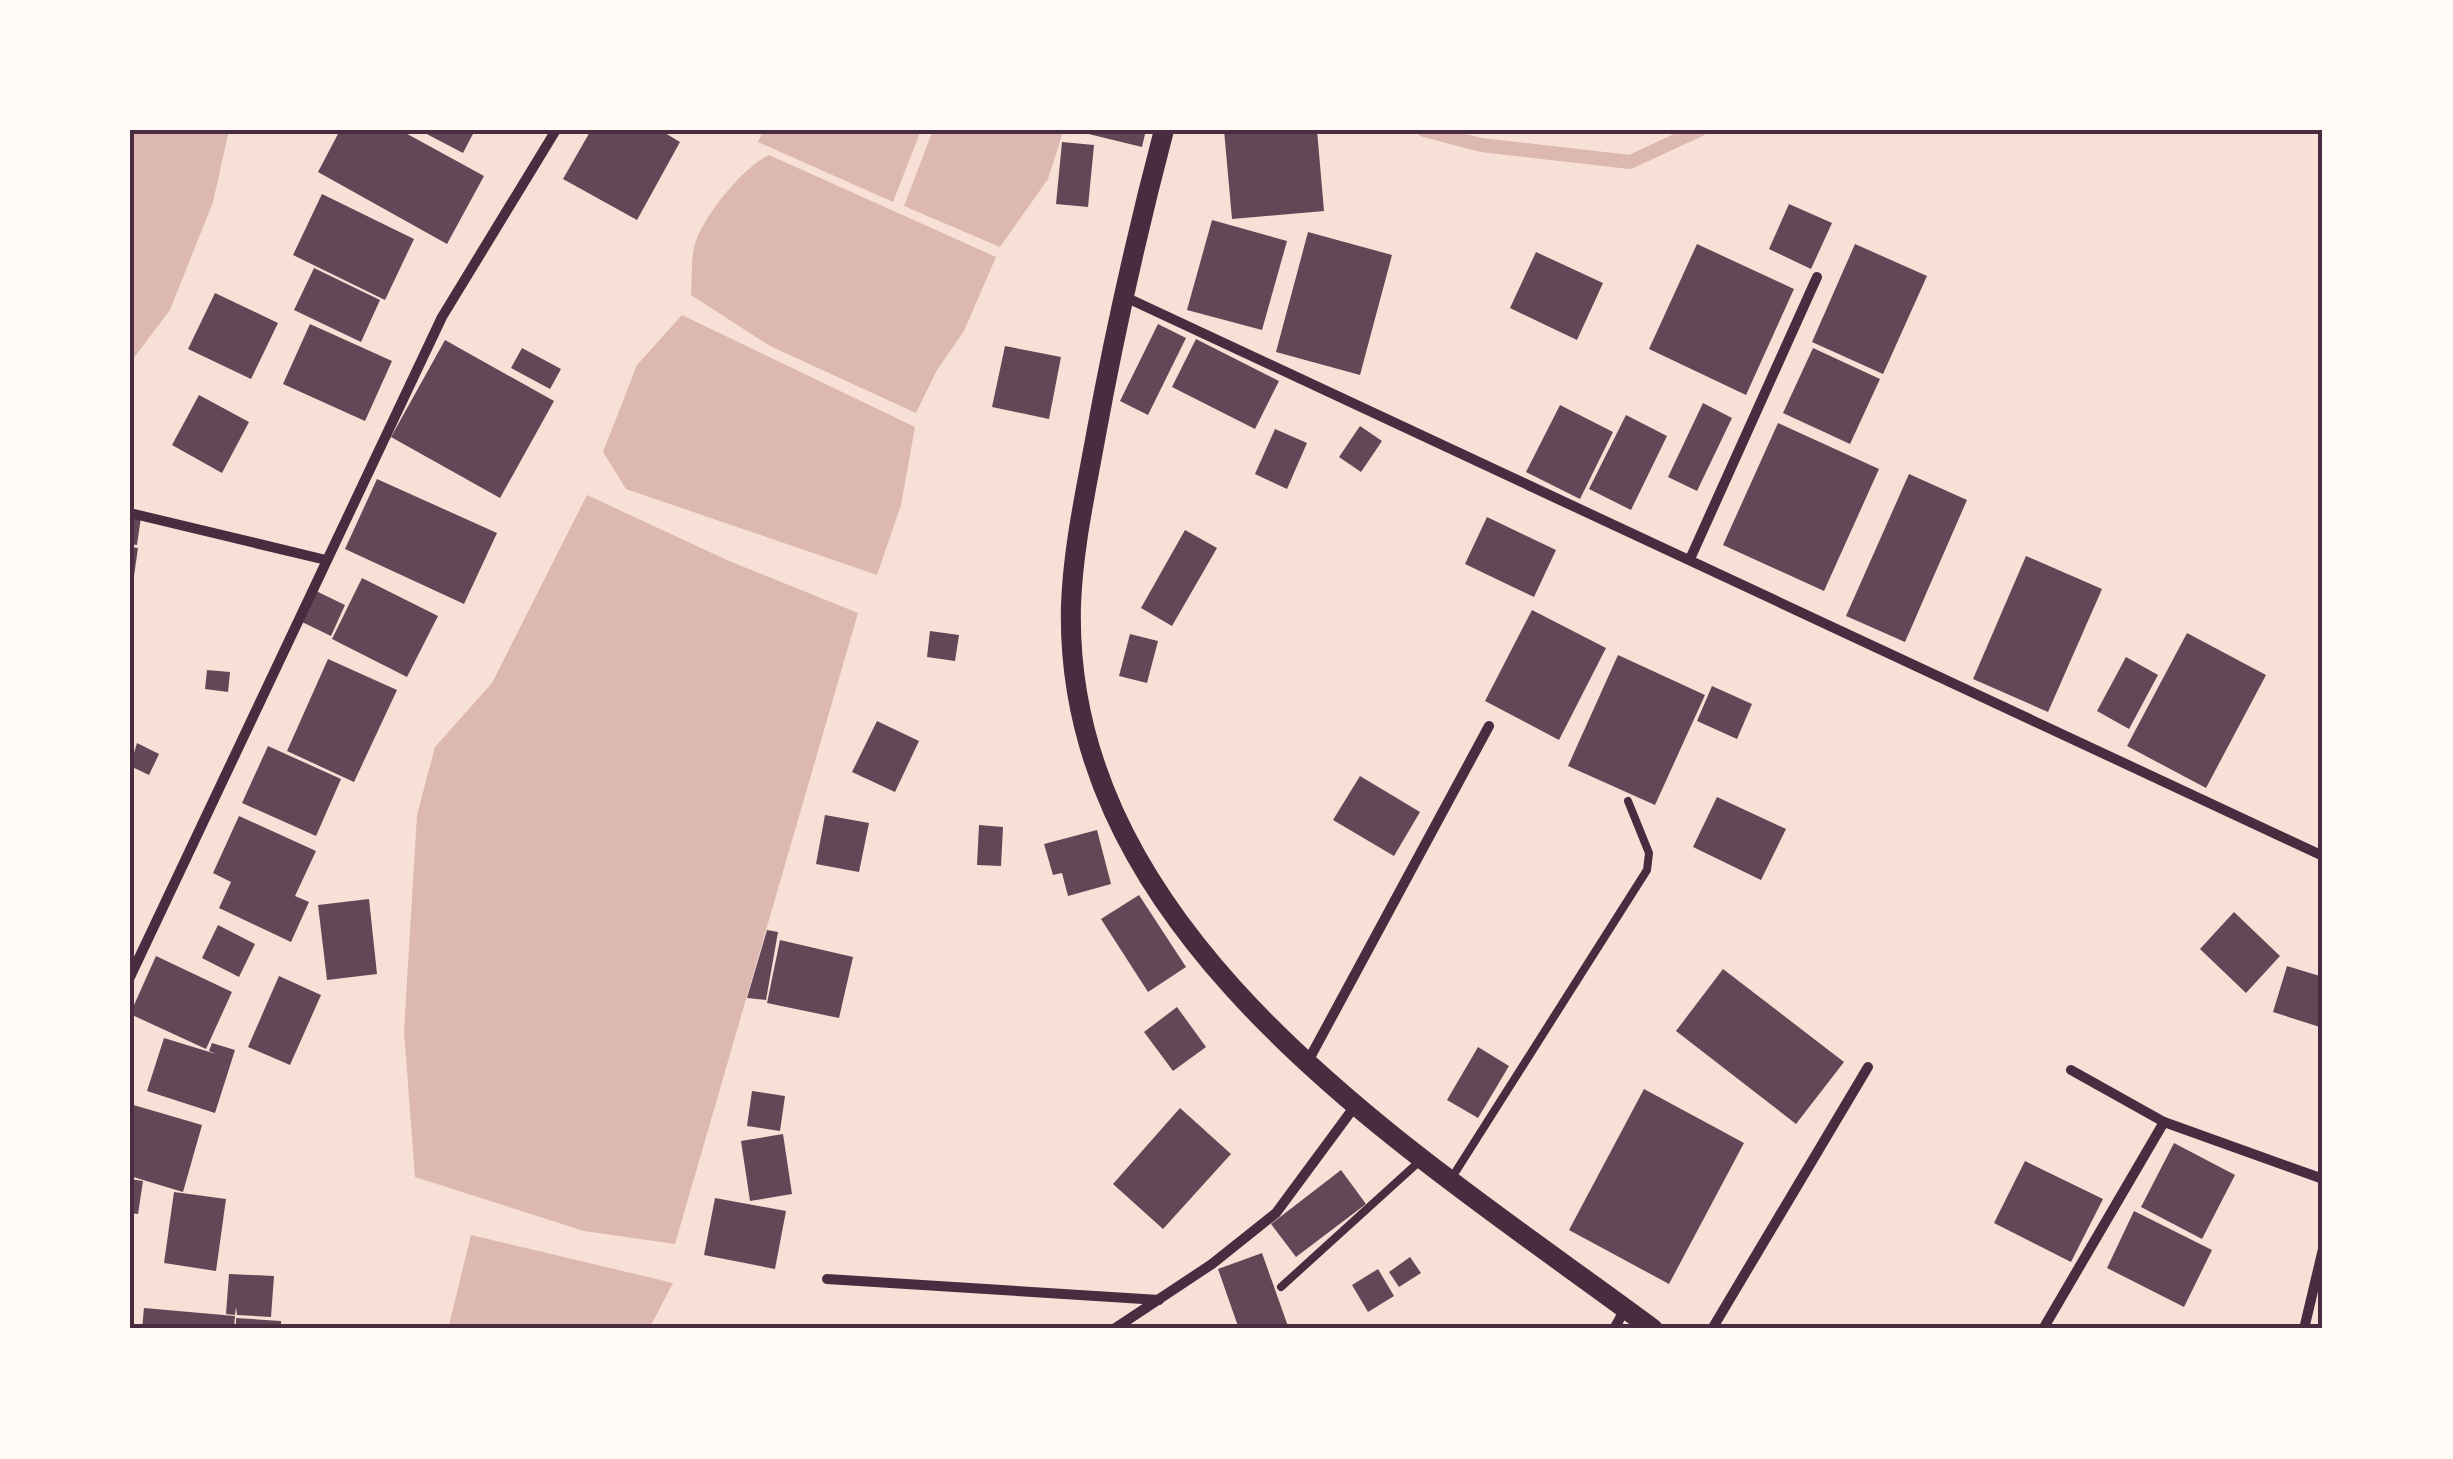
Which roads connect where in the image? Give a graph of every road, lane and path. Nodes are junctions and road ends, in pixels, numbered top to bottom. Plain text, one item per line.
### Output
1 (556, 130) edge
2 (1164, 130) edge
3 (1817, 276) dead end
4 (1122, 295) junction
5 (130, 514) edge
6 (1690, 559) junction
7 (326, 560) junction
8 (1489, 726) dead end
9 (1628, 800) dead end
10 (2323, 856) edge
11 (130, 977) edge
12 (1306, 1064) junction
13 (1868, 1067) dead end
14 (2071, 1070) dead end
15 (1355, 1106) junction
16 (2164, 1122) junction
17 (1423, 1158) junction
18 (1451, 1179) junction
19 (2323, 1179) edge
20 (2323, 1248) edge
21 (827, 1280) dead end
22 (1281, 1287) dead end
23 (1159, 1300) junction
24 (1625, 1308) junction
25 (1114, 1329) edge
26 (1614, 1329) edge
27 (1653, 1329) edge
28 (1712, 1329) edge
29 (2043, 1329) edge
30 (2304, 1329) edge

1 - 7 street
2 - 4 main road
3 - 6 street
4 - 6 street
4 - 12 main road
5 - 7 street
6 - 10 street
7 - 11 street
8 - 12 street
9 - 18 lane
12 - 15 main road
13 - 28 street
14 - 16 street
15 - 17 main road
15 - 23 street
16 - 19 street
16 - 29 street
17 - 18 main road
17 - 22 lane
18 - 24 main road
20 - 30 street
21 - 23 street
23 - 25 street
24 - 26 street
24 - 27 main road

